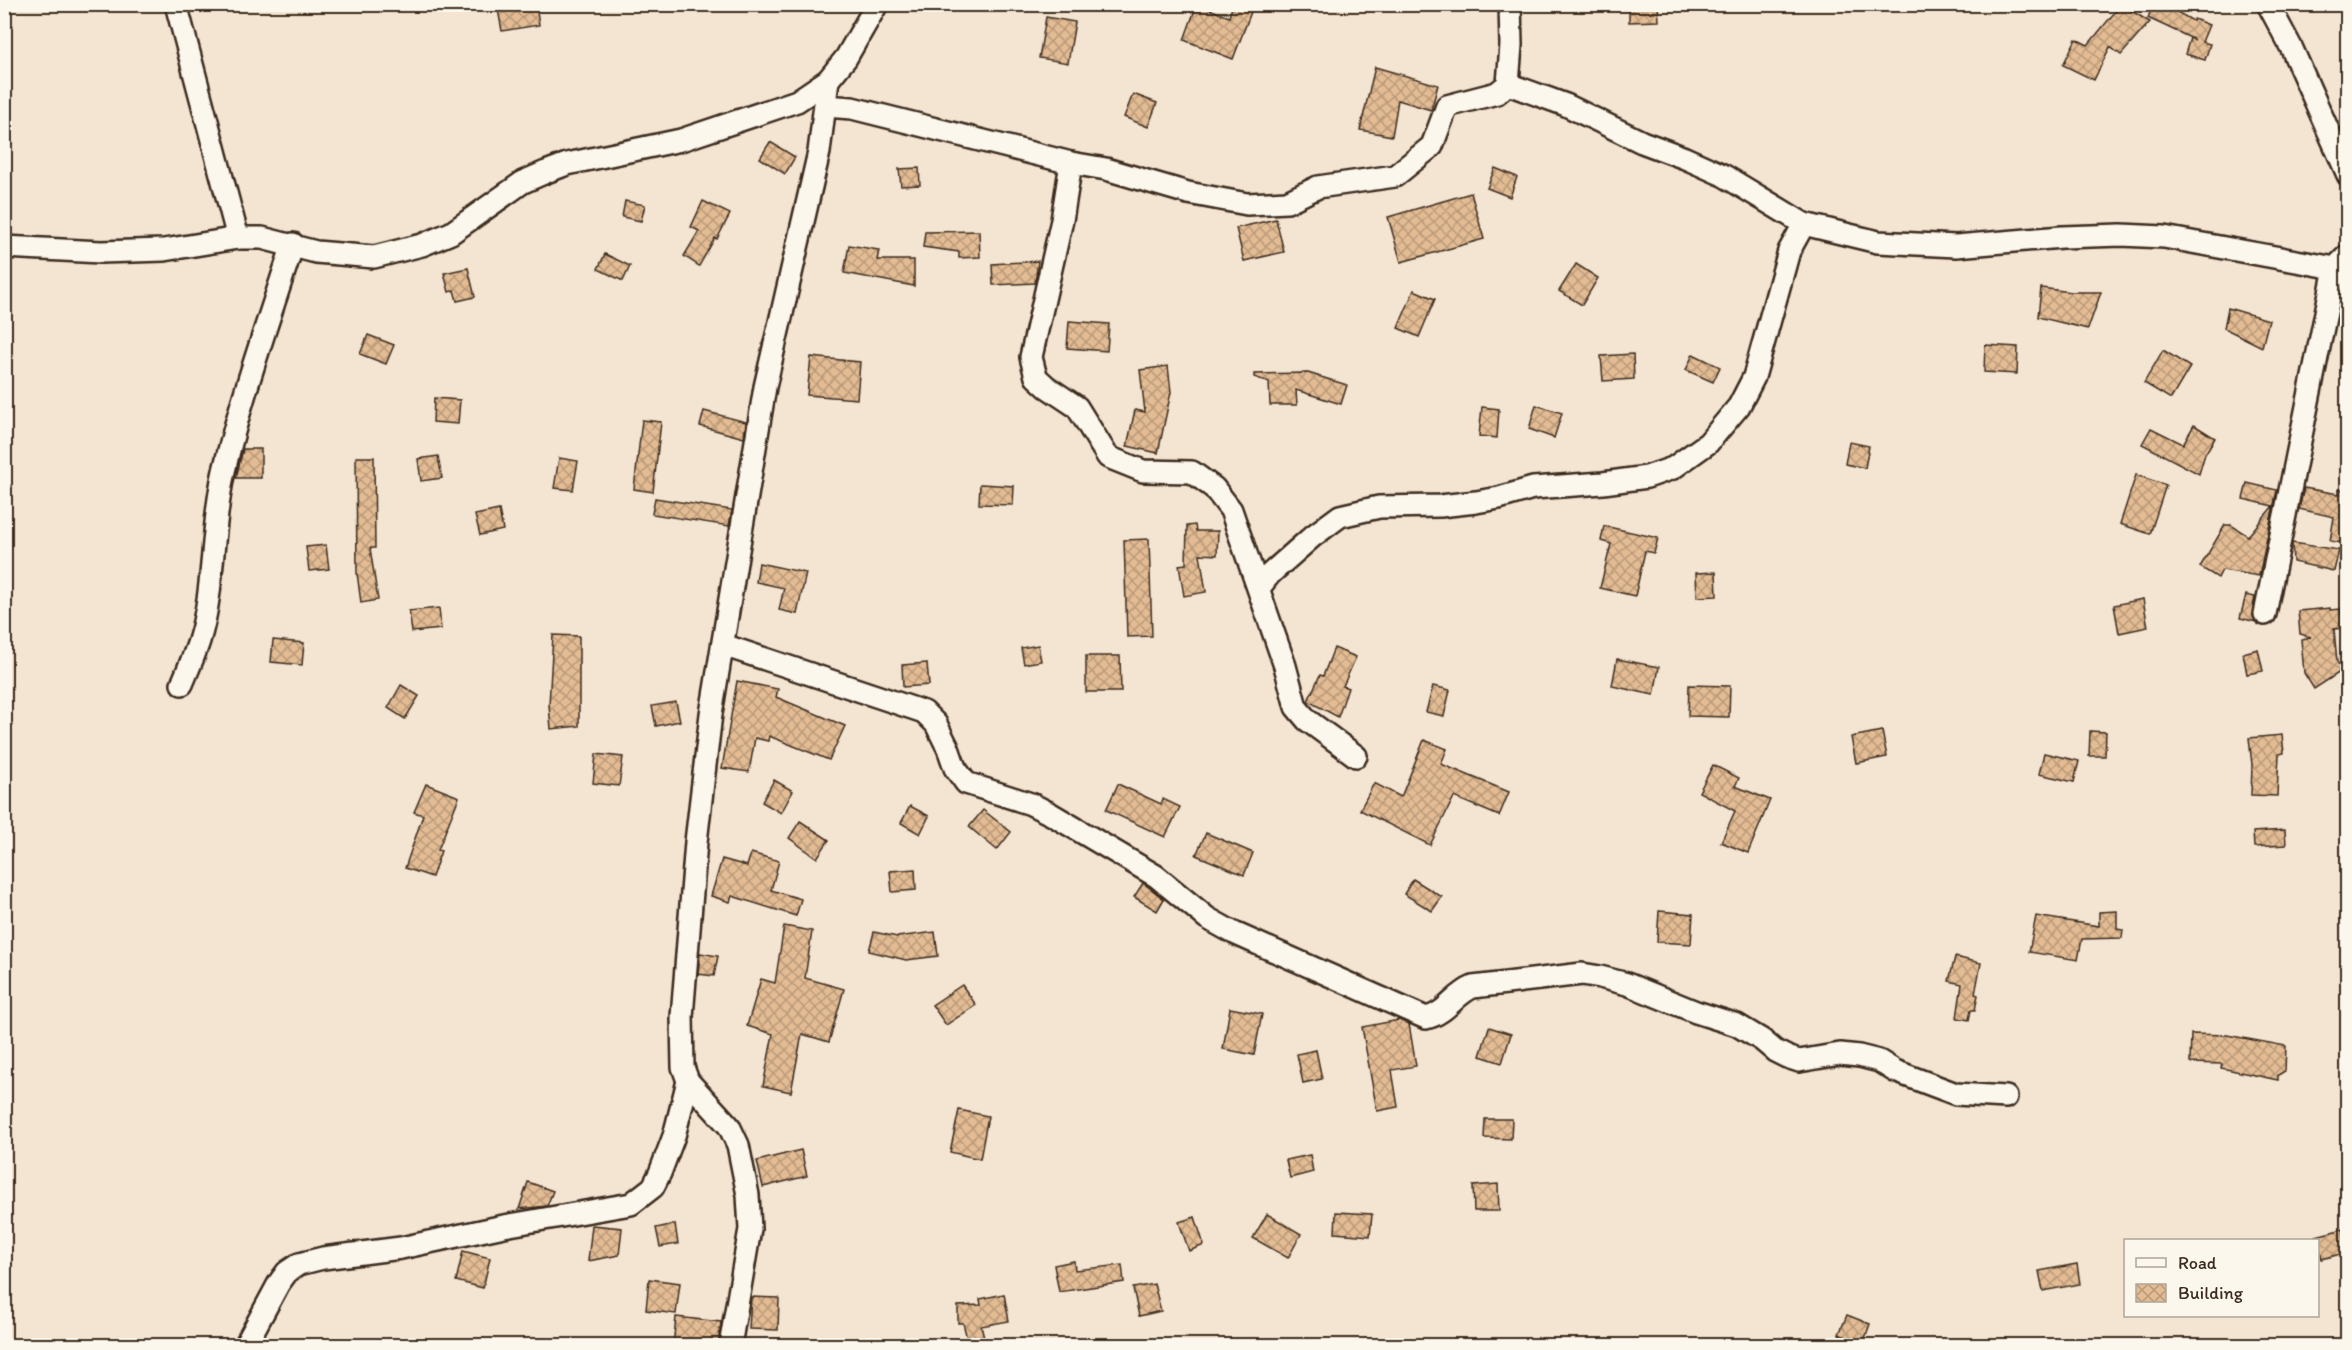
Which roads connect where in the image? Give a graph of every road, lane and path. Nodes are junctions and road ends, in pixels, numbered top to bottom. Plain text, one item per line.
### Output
1 (176, 4) edge
2 (877, 4) edge
3 (1510, 4) edge
4 (2268, 4) edge
5 (828, 80) junction
6 (1508, 84) junction
7 (825, 106) junction
8 (1071, 163) junction
9 (2348, 175) edge
10 (1804, 224) junction
11 (237, 238) junction
12 (292, 244) junction
13 (4, 247) edge
14 (2343, 265) edge
15 (1259, 588) junction
16 (2265, 614) dead end
17 (723, 645) junction
18 (182, 684) dead end
19 (1356, 756) dead end
20 (688, 1082) junction
21 (2006, 1097) dead end
22 (245, 1346) edge
23 (730, 1346) edge

1 - 11 street
2 - 5 street
3 - 6 street
4 - 9 street
5 - 7 street
5 - 12 street
6 - 8 street
6 - 10 street
7 - 8 street
7 - 17 street
8 - 15 street
10 - 14 street
10 - 15 street
11 - 12 street
11 - 13 street
12 - 18 street
14 - 16 street
15 - 19 street
17 - 20 street
17 - 21 street
20 - 22 street
20 - 23 street

